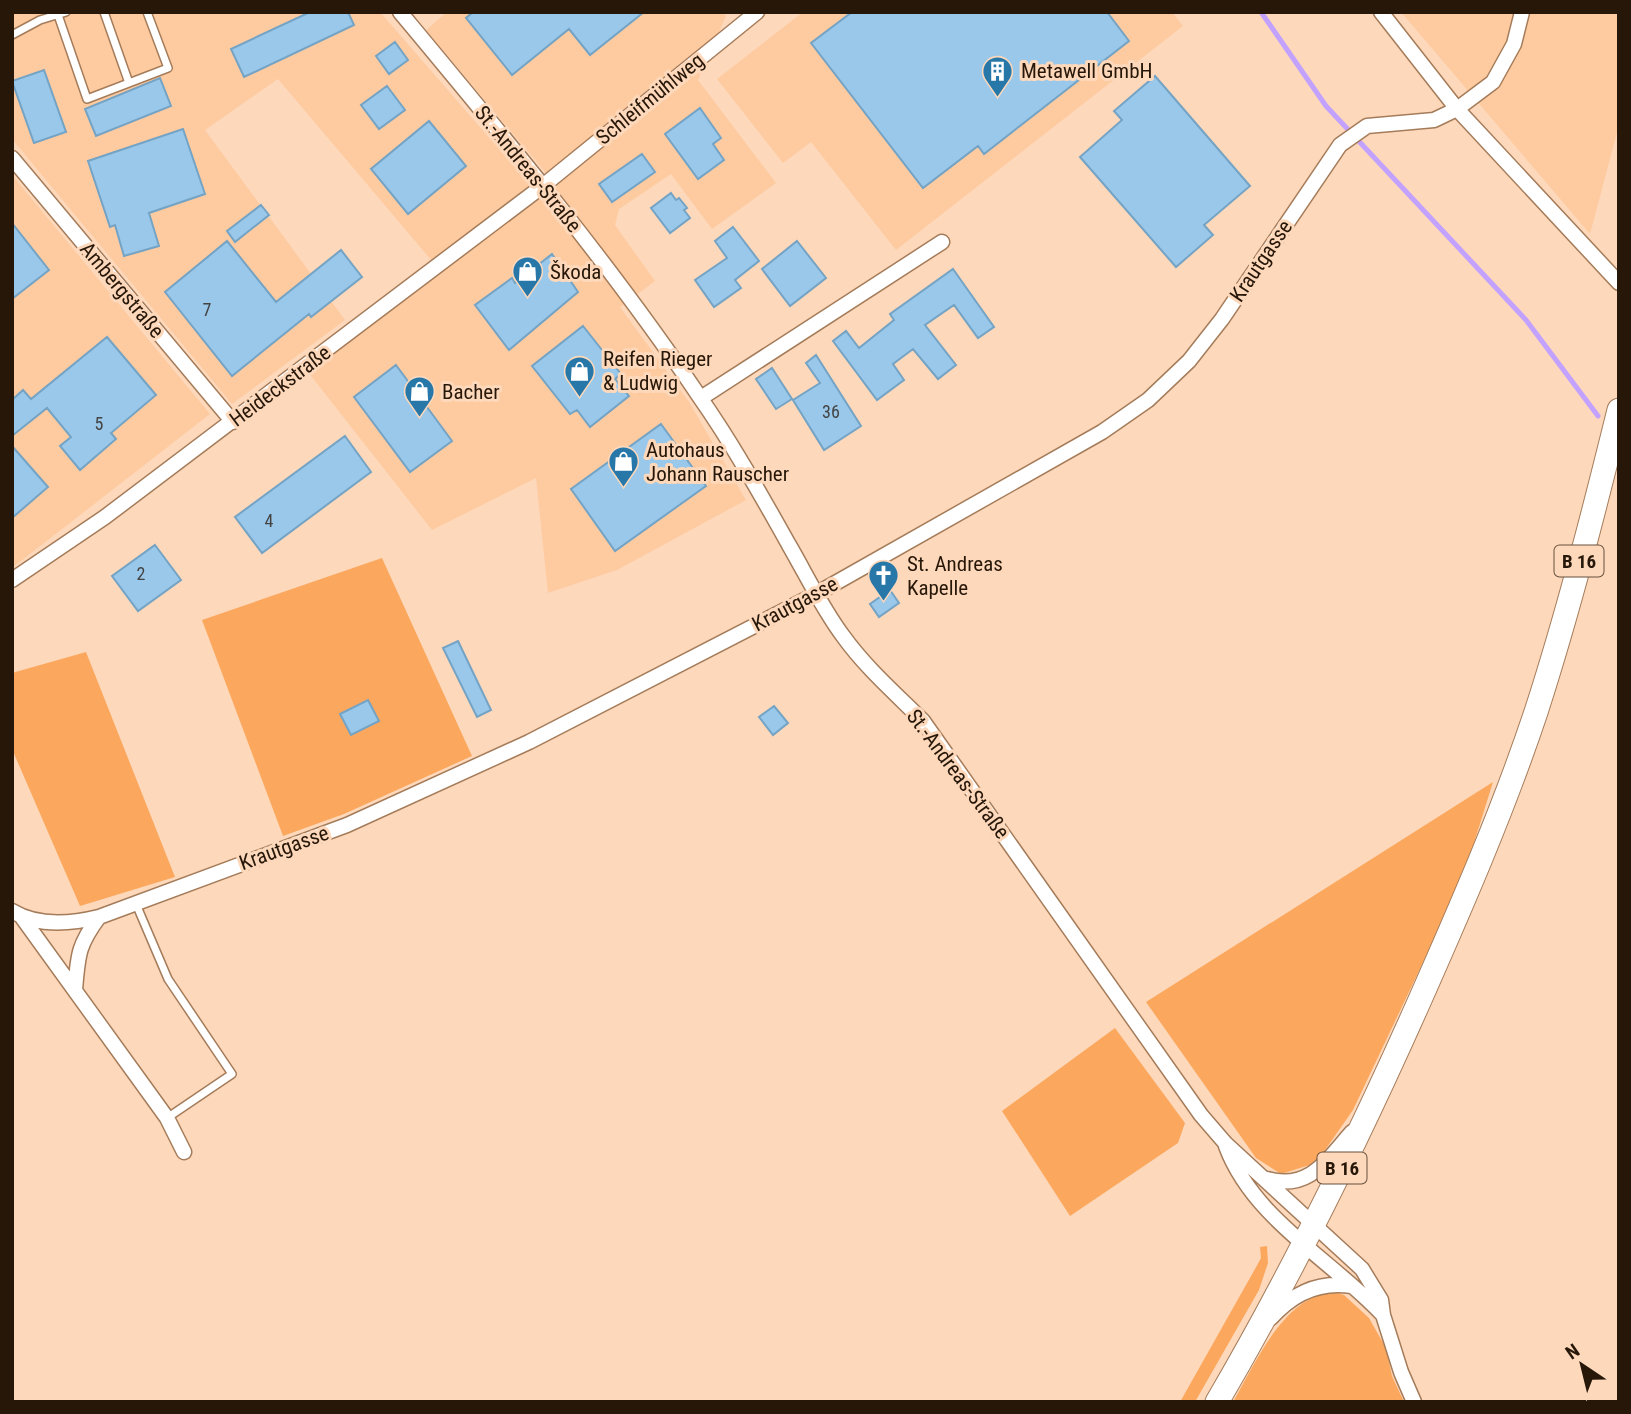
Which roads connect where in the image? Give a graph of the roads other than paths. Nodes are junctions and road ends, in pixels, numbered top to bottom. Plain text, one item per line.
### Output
1 (104, 12) edge
2 (147, 12) edge
3 (400, 12) edge
4 (757, 12) edge
5 (1381, 12) edge
6 (1522, 12) edge
7 (62, 14) edge
8 (12, 35) edge
9 (130, 83) junction
10 (1457, 109) junction
11 (12, 158) edge
12 (544, 185) junction
13 (942, 242) dead end
14 (1619, 283) edge
15 (701, 398) junction
16 (1619, 410) edge
17 (233, 422) junction
18 (12, 580) edge
19 (816, 594) junction
20 (136, 904) junction
21 (17, 914) edge
22 (99, 917) junction
23 (75, 990) junction
24 (1370, 1113) junction
25 (167, 1118) junction
26 (1226, 1144) junction
27 (184, 1152) dead end
28 (1265, 1178) junction
29 (1310, 1234) junction
30 (1352, 1286) junction
31 (1383, 1315) junction
32 (1255, 1337) junction
33 (1217, 1402) edge
34 (1414, 1402) edge

1 - 9 lane
2 - 9 lane
3 - 12 street, St.-Andreas-Straße
4 - 12 street, Schleifmühlweg
5 - 10 street
6 - 10 street, Krautgasse
7 - 8 lane
7 - 9 lane
10 - 14 street
10 - 19 street, Krautgasse
11 - 17 street, Ambergstraße
12 - 15 street, St.-Andreas-Straße
12 - 17 street, Heideckstraße
13 - 15 street
15 - 19 street, St.-Andreas-Straße
16 - 24 main road, B 16
17 - 18 street, Heideckstraße
19 - 20 street, Krautgasse
19 - 26 street, St.-Andreas-Straße
20 - 22 street, Krautgasse
20 - 25 lane
21 - 22 street, Krautgasse
21 - 23 street
22 - 23 street
23 - 25 street
24 - 28 street
24 - 29 main road, B 16
25 - 27 street
26 - 28 street
26 - 29 street
28 - 29 street
29 - 30 street
29 - 31 street
29 - 32 main road, B 16
30 - 31 street
30 - 32 street
31 - 34 street
32 - 33 main road, B 16

